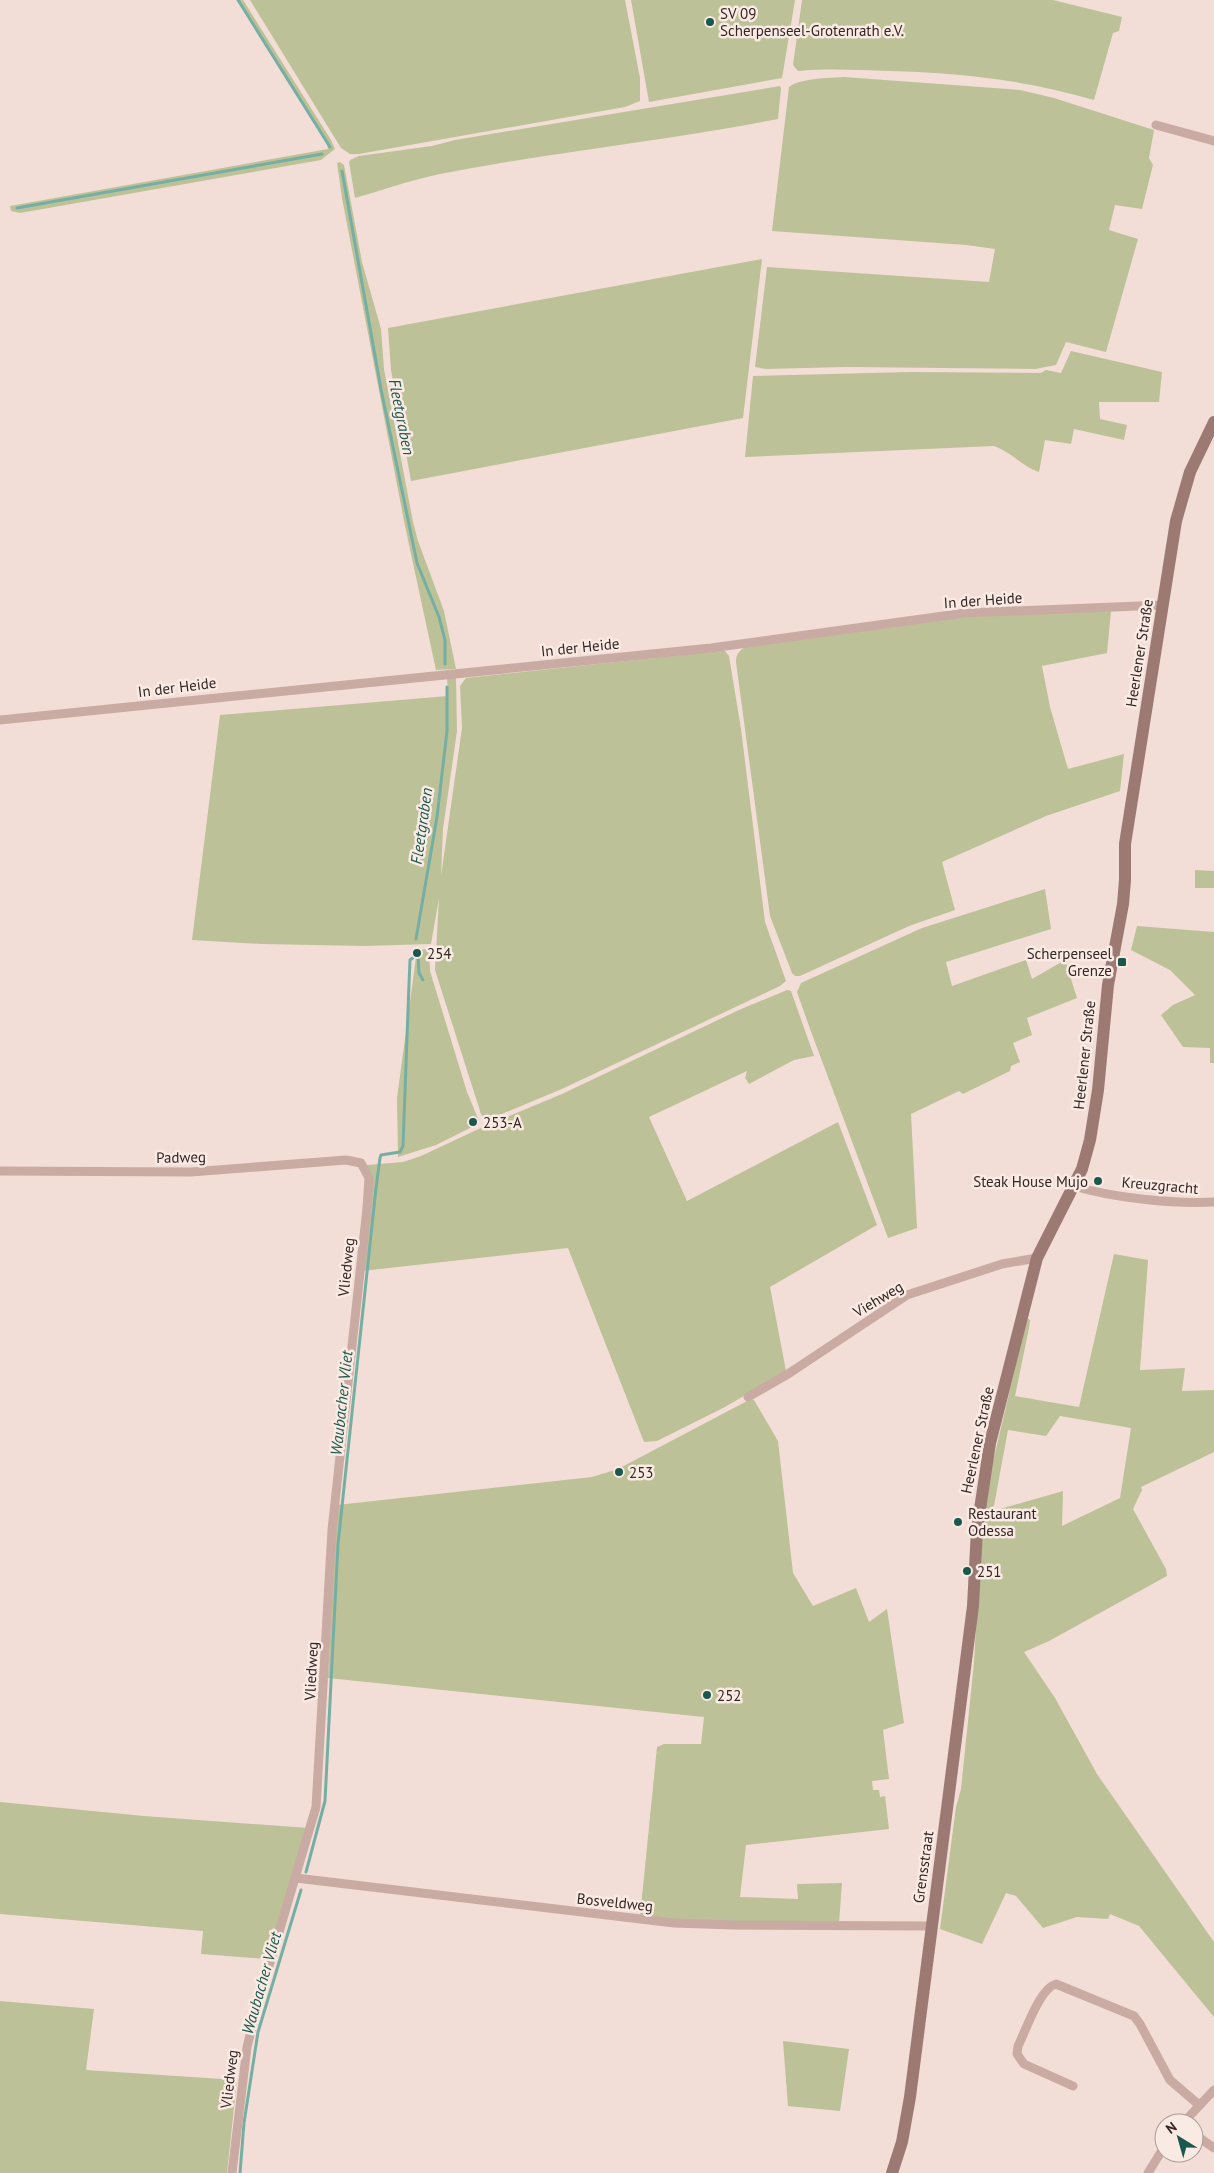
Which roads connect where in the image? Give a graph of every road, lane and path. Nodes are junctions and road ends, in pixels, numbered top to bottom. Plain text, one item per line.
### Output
1 (1156, 125) dead end
2 (1214, 141) edge
3 (1214, 422) edge
4 (1163, 605) junction
5 (0, 720) edge
6 (361, 1163) joint
7 (0, 1171) edge
8 (1074, 1186) junction
9 (1214, 1202) edge
10 (1037, 1258) junction
11 (748, 1397) dead end
12 (975, 1564) joint
13 (296, 1878) junction
14 (932, 1926) junction
15 (1073, 2086) dead end
16 (1214, 2090) edge
17 (1199, 2105) junction
18 (1192, 2113) edge
19 (232, 2173) edge
20 (892, 2173) edge

1 - 2 street
3 - 4 main road, Heerlener Straße
4 - 5 street, In der Heide
4 - 8 main road, Heerlener Straße
6 - 7 street, Padweg
6 - 13 street, Vliedweg
8 - 9 street, Kreuzgracht
8 - 10 main road, Heerlener Straße
10 - 11 street, Viehweg
10 - 12 main road, Heerlener Straße
12 - 14 main road, Grensstraat
13 - 14 street, Bosveldweg
13 - 19 street, Vliedweg
14 - 20 main road, Grensstraat
15 - 17 street
16 - 17 street
17 - 18 street

